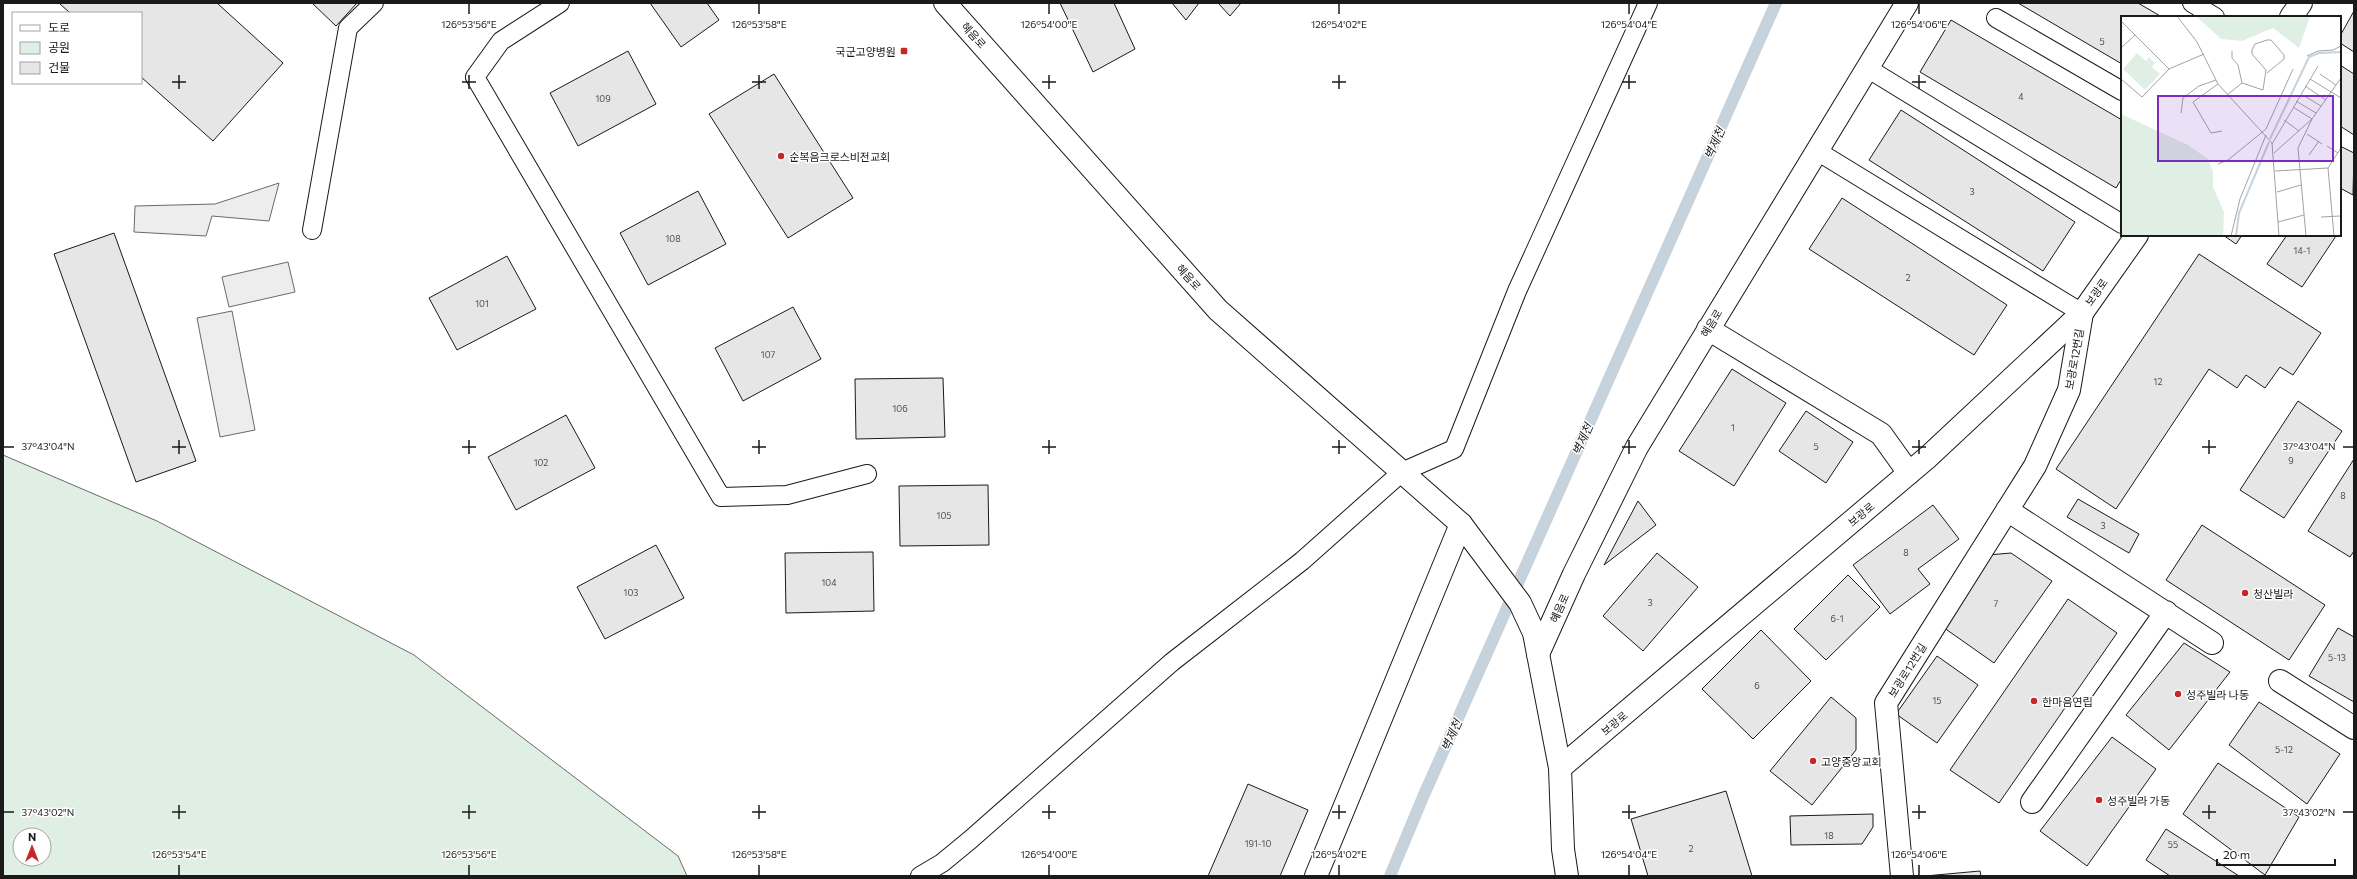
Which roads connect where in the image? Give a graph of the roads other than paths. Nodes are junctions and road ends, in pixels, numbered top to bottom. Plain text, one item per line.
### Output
1 (374, 3) edge
2 (560, 3) edge
3 (945, 3) edge
4 (1648, 3) edge
5 (1907, 3) edge
6 (2192, 3) edge
7 (2300, 3) edge
8 (2212, 16) edge
9 (2292, 16) edge
10 (1996, 18) dead end
11 (1867, 68) junction
12 (2121, 90) edge
13 (1817, 151) junction
14 (2121, 223) edge
15 (312, 230) dead end
16 (2136, 236) edge
17 (2082, 313) junction
18 (1708, 328) junction
19 (1402, 472) junction
20 (1909, 473) junction
21 (867, 474) dead end
22 (2007, 510) junction
23 (1461, 524) junction
24 (2166, 612) junction
25 (2212, 643) dead end
26 (1538, 654) junction
27 (2280, 681) dead end
28 (2354, 728) edge
29 (1560, 768) junction
30 (2032, 802) dead end
31 (920, 876) edge
32 (1316, 876) edge
33 (1567, 876) edge
34 (1902, 876) edge

1 - 15 lane
2 - 21 lane
3 - 19 street, 혜음로
4 - 19 lane
5 - 11 street, 혜음로
6 - 8 lane
7 - 9 street
10 - 12 lane
11 - 13 street, 혜음로
11 - 14 lane
13 - 17 lane
13 - 18 street, 혜음로
16 - 17 street, 보광로
17 - 20 street, 보광로
17 - 22 street, 보광로12번길
18 - 20 street
18 - 26 street, 혜음로
19 - 23 street, 혜음로
19 - 31 lane
20 - 29 street, 보광로
22 - 24 street
22 - 34 street, 보광로12번길
23 - 26 street, 혜음로
23 - 32 street
24 - 25 street
24 - 30 street
26 - 29 street
27 - 28 street
29 - 33 street

